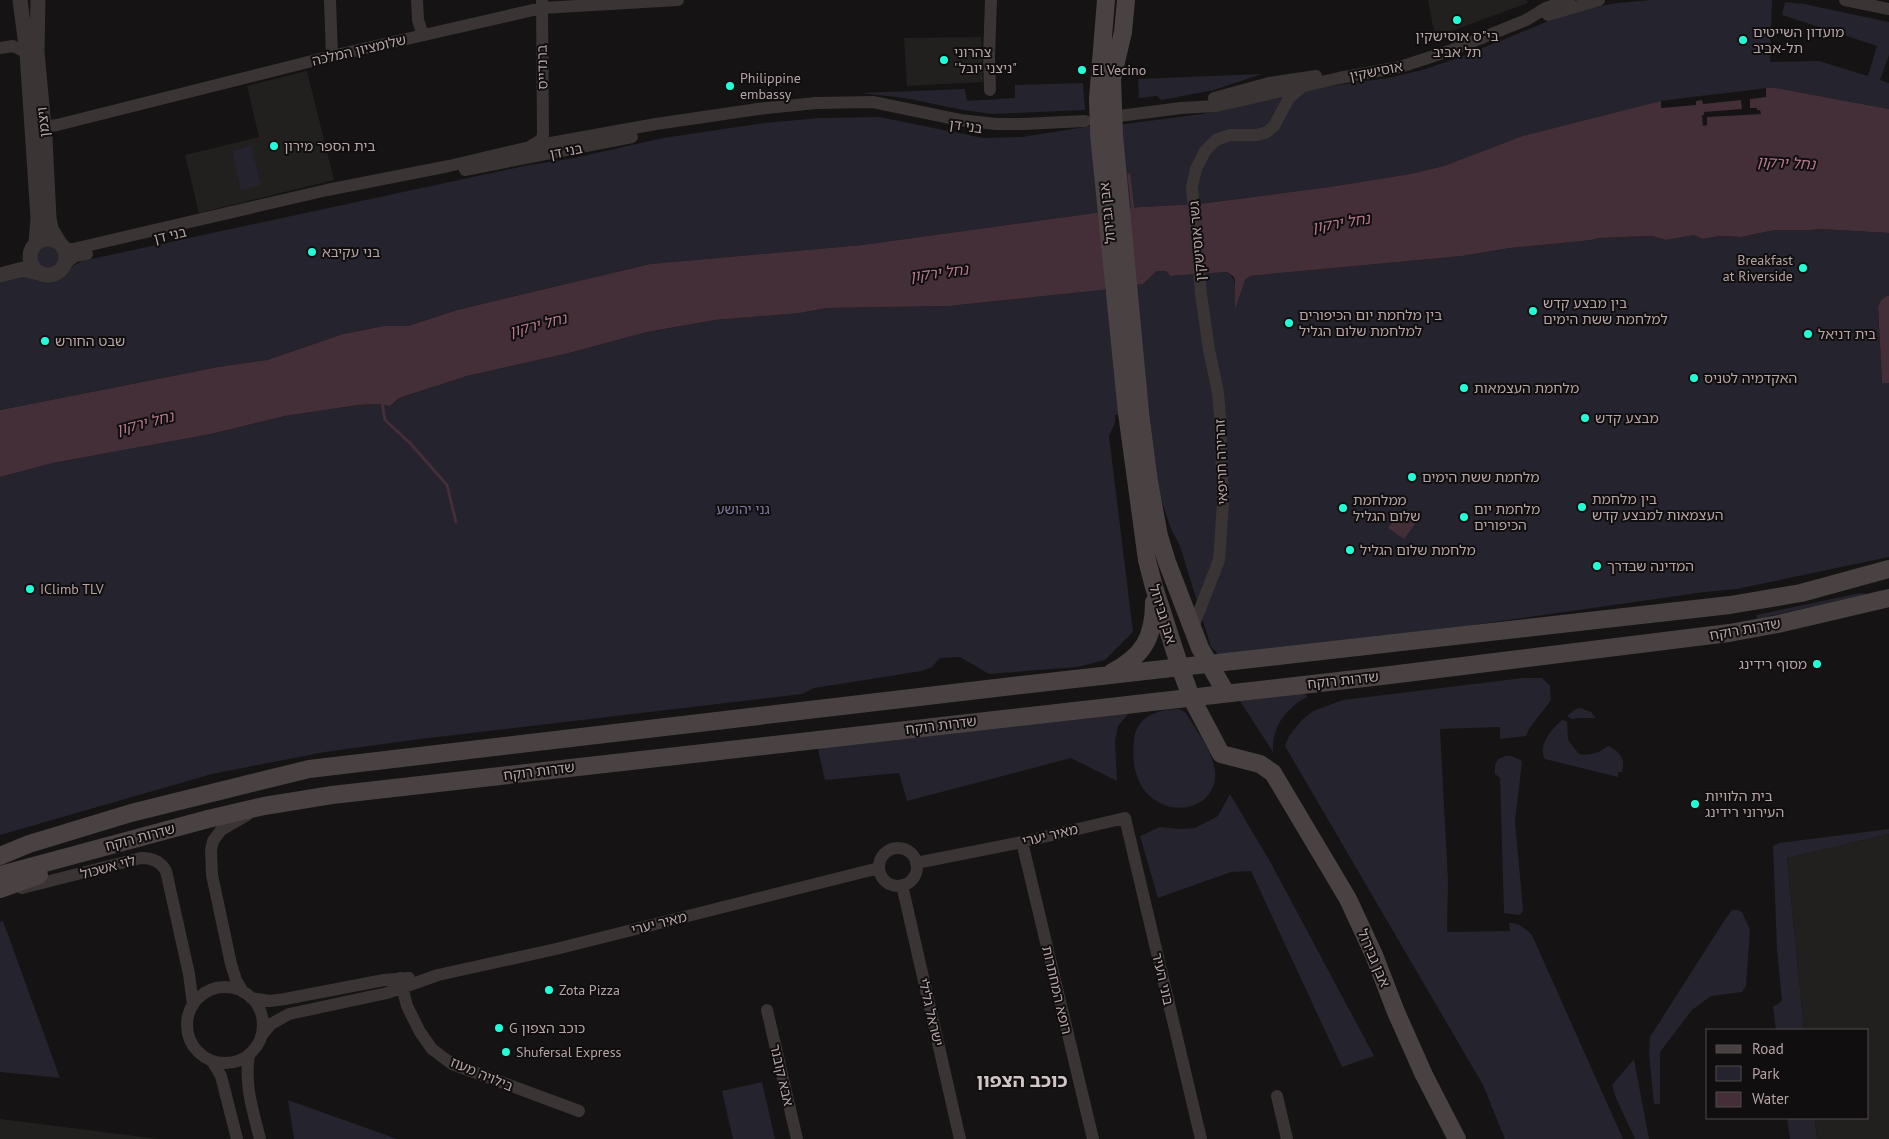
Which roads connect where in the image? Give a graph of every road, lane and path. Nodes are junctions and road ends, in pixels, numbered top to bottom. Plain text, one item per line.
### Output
1 (20, 0) edge
2 (38, 0) edge
3 (330, 0) edge
4 (417, 0) edge
5 (677, 0) edge
6 (991, 0) edge
7 (1106, 0) edge
8 (1126, 0) edge
9 (1569, 0) edge
10 (1599, 0) edge
11 (1845, 0) edge
12 (542, 4) edge
13 (1889, 10) edge
14 (1526, 20) junction
15 (423, 35) junction
16 (0, 48) edge
17 (32, 52) junction
18 (332, 56) junction
19 (1339, 78) junction
20 (1303, 86) junction
21 (1254, 87) junction
22 (990, 90) dead end
23 (1273, 93) junction
24 (1105, 99) junction
25 (1180, 108) junction
26 (1118, 116) dead end
27 (1278, 121) junction
28 (44, 127) junction
29 (546, 139) junction
30 (568, 150) junction
31 (61, 244) junction
32 (33, 247) junction
33 (65, 264) junction
34 (0, 265) edge
35 (39, 273) junction
36 (0, 275) edge
37 (1201, 294) joint
38 (1134, 412) junction
39 (1889, 569) edge
40 (1154, 587) junction
41 (1888, 598) edge
42 (1193, 627) junction
43 (1208, 664) junction
44 (1180, 668) junction
45 (1106, 676) junction
46 (1226, 693) junction
47 (1191, 697) junction
48 (264, 806) junction
49 (1125, 818) joint
50 (208, 819) junction
51 (1022, 842) junction
52 (29, 844) junction
53 (0, 852) edge
54 (0, 856) edge
55 (916, 863) junction
56 (879, 868) junction
57 (0, 875) edge
58 (902, 885) junction
59 (0, 889) edge
60 (0, 894) edge
61 (402, 983) junction
62 (341, 988) junction
63 (247, 995) junction
64 (344, 1002) junction
65 (193, 1005) junction
66 (767, 1010) dead end
67 (262, 1035) junction
68 (249, 1055) junction
69 (212, 1061) junction
70 (1276, 1096) dead end
71 (578, 1111) dead end
72 (238, 1139) edge
73 (260, 1139) edge
74 (797, 1139) edge
75 (960, 1139) edge
76 (1093, 1139) edge
77 (1201, 1139) edge
78 (1287, 1139) edge
79 (1456, 1139) edge

1 - 17 street, ויצמן
2 - 17 street, ויצמן
3 - 18 street
4 - 15 street
5 - 12 street, שלומציון המלכה
6 - 22 street
7 - 24 main road, אבן גבירול
8 - 24 main road, אבן גבירול
9 - 14 street, אוסישקין
10 - 14 street, אוסישקין
11 - 13 street
12 - 15 street, שלומציון המלכה
12 - 29 street, ברנדייס
14 - 19 street, אוסישקין
15 - 18 street, שלומציון המלכה
16 - 17 street
17 - 28 street, ויצמן
17 - 32 street, ויצמן
18 - 28 street, שלומציון המלכה
19 - 20 street, אוסישקין
19 - 21 street, אוסישקין
20 - 23 street, אוסישקין
20 - 27 street
21 - 23 street
21 - 25 street, אוסישקין
23 - 25 street, אוסישקין
23 - 27 street
24 - 38 main road, אבן גבירול
25 - 26 street, אוסישקין
27 - 37 street, גשר אוסישקין
28 - 31 street, ויצמן
29 - 30 street
29 - 30 street, בני דן
29 - 31 street, בני דן
30 - 33 street, בני דן
31 - 32 street
31 - 33 street
32 - 34 street
32 - 35 street
33 - 35 street
35 - 36 street
37 - 42 street, זהרירה חריפאי
38 - 40 main road, אבן גבירול
38 - 42 main road, אבן גבירול
39 - 43 main road, שדרות רוקח
40 - 44 main road, אבן גבירול
40 - 45 main road
41 - 46 main road, שדרות רוקח
42 - 43 main road, אבן גבירול
43 - 44 main road, שדרות רוקח
43 - 46 main road, אבן גבירול
44 - 45 main road, שדרות רוקח
44 - 47 main road, אבן גבירול
45 - 52 main road, שדרות רוקח
46 - 47 main road, שדרות רוקח
47 - 48 main road, שדרות רוקח
47 - 79 main road, אבן גבירול
48 - 50 main road, שדרות רוקח
48 - 63 street
49 - 51 street, מאיר יערי
49 - 77 street, בוני העיר
50 - 57 main road, שדרות רוקח
50 - 59 main road
51 - 55 street, מאיר יערי
51 - 76 street, רופא המחתרות
52 - 53 main road
52 - 54 main road, שדרות רוקח
55 - 56 street
55 - 58 street
56 - 58 street
56 - 61 street, מאיר יערי
58 - 75 street, ישראל גלילי
60 - 65 street, לוי אשכול
61 - 62 street, מאיר יערי
61 - 64 street, מאיר יערי
61 - 71 street, בילויה מעוז
62 - 63 street, מאיר יערי
62 - 64 street
63 - 65 street
63 - 67 street
64 - 67 street, מאיר יערי
65 - 69 street
66 - 74 street, אבא קובנר
67 - 68 street
68 - 69 street
68 - 73 street
69 - 72 street
70 - 78 street

